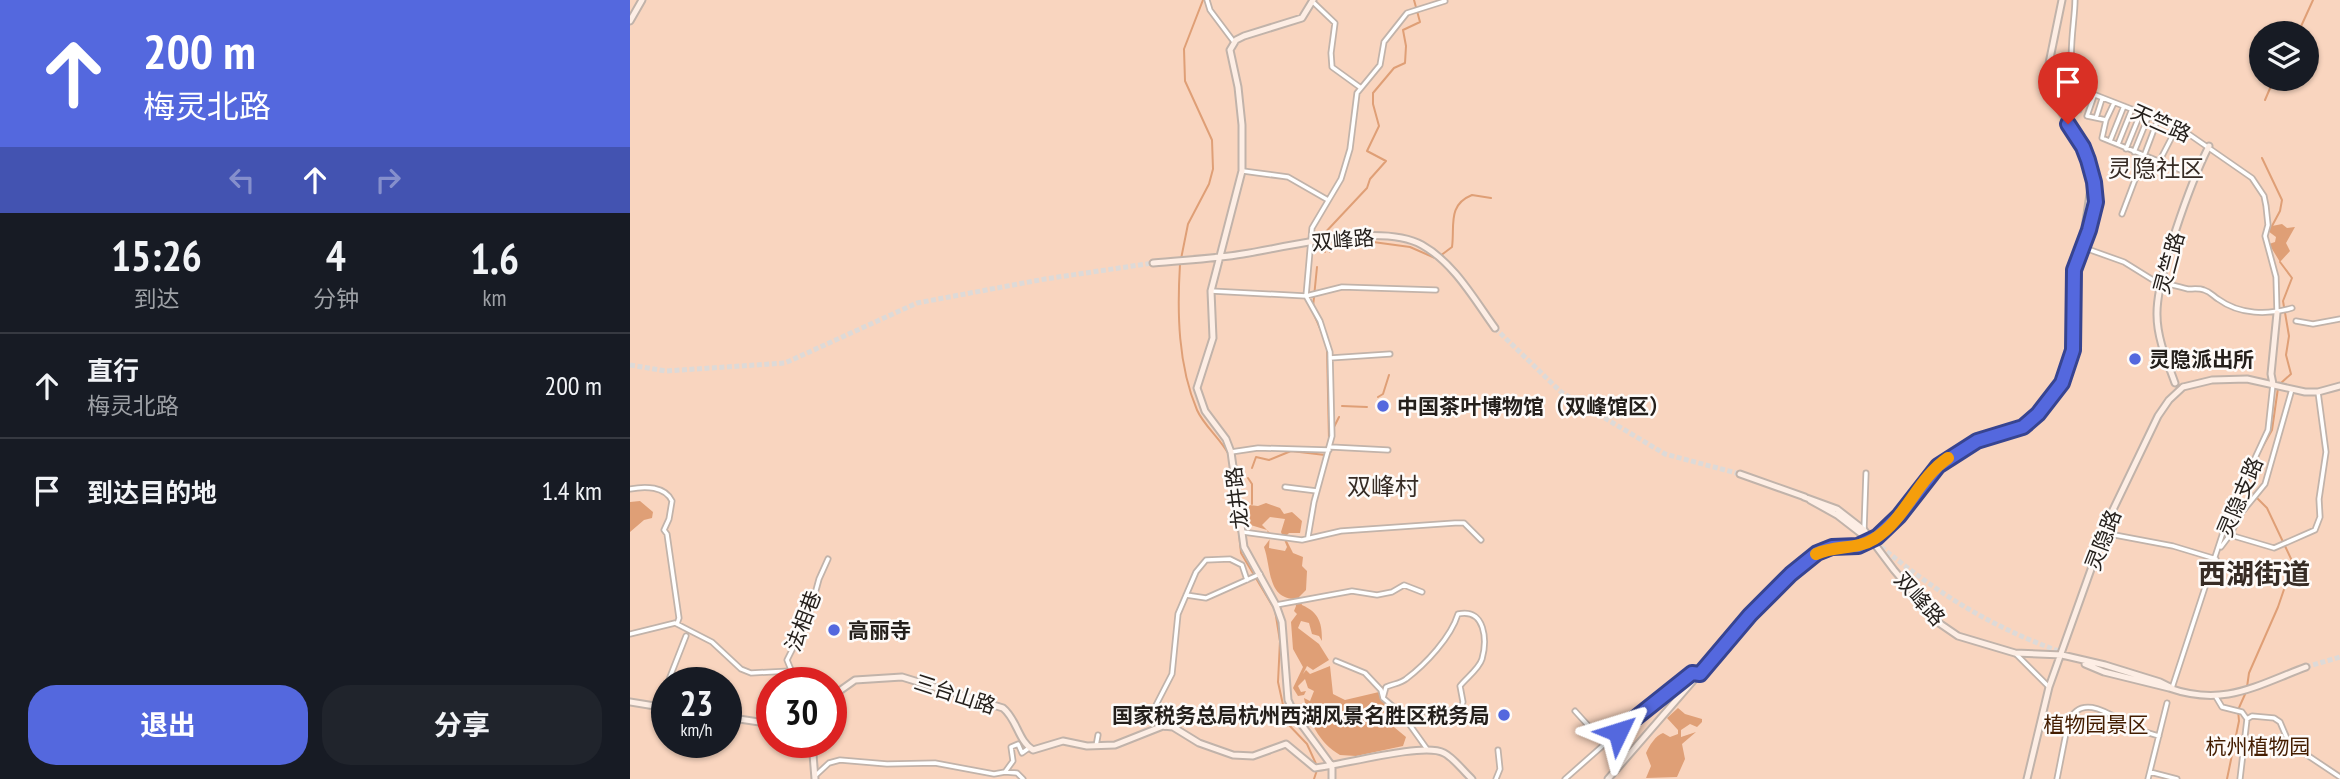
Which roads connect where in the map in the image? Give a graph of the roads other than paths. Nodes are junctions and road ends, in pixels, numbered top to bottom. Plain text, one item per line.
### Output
1 (642, 0) edge
2 (1207, 0) edge
3 (2062, 0) edge
4 (2075, 0) edge
5 (1313, 1) edge
6 (1445, 1) edge
7 (630, 21) edge
8 (1234, 42) junction
9 (1361, 88) junction
10 (2084, 92) junction
11 (2094, 96) junction
12 (2102, 99) junction
13 (2114, 102) junction
14 (2124, 106) junction
15 (2132, 108) junction
16 (2079, 110) dead end
17 (2141, 112) junction
18 (2149, 115) junction
19 (2096, 118) junction
20 (2158, 119) junction
21 (2106, 120) junction
22 (2177, 127) junction
23 (2110, 141) junction
24 (2118, 144) junction
25 (2209, 146) junction
26 (2126, 149) junction
27 (2134, 153) junction
28 (2143, 157) junction
29 (2158, 163) junction
30 (1242, 171) junction
31 (2195, 176) junction
32 (1328, 200) junction
33 (2122, 214) dead end
34 (1310, 242) junction
35 (2082, 247) junction
36 (1219, 257) junction
37 (1153, 263) tunnel mouth
38 (2161, 285) junction
39 (1436, 290) dead end
40 (1211, 291) junction
41 (1306, 296) junction
42 (2284, 310) junction
43 (2340, 319) edge
44 (2297, 321) dead end
45 (1495, 328) tunnel mouth
46 (1390, 354) dead end
47 (1330, 358) junction
48 (2175, 383) junction
49 (2274, 384) junction
50 (2340, 386) edge
51 (2183, 387) junction
52 (2289, 388) junction
53 (2318, 393) junction
54 (2169, 400) junction
55 (1328, 449) junction
56 (1388, 450) dead end
57 (1231, 452) junction
58 (1866, 473) dead end
59 (1740, 474) tunnel mouth
60 (1285, 487) dead end
61 (630, 489) edge
62 (1317, 491) junction
63 (1804, 496) junction
64 (1851, 522) dead end
65 (1864, 530) junction
66 (1241, 532) junction
67 (2104, 533) junction
68 (2230, 535) junction
69 (1308, 537) junction
70 (1481, 540) dead end
71 (1871, 541) junction
72 (2219, 548) junction
73 (828, 559) dead end
74 (2216, 559) junction
75 (1256, 576) junction
76 (1247, 580) junction
77 (1422, 592) dead end
78 (1186, 595) junction
79 (1276, 605) junction
80 (677, 624) junction
81 (630, 634) edge
82 (686, 636) dead end
83 (2015, 653) junction
84 (2062, 655) junction
85 (1336, 661) dead end
86 (674, 667) edge
87 (789, 667) edge
88 (2306, 667) tunnel mouth
89 (2115, 671) dead end
90 (756, 673) edge
91 (1700, 674) junction
92 (847, 686) edge
93 (2049, 687) junction
94 (2172, 688) junction
95 (2216, 697) junction
96 (1383, 698) junction
97 (630, 702) edge
98 (2166, 703) dead end
99 (651, 705) edge
100 (1575, 711) dead end
101 (1402, 714) junction
102 (2247, 719) junction
103 (1165, 727) junction
104 (1098, 735) dead end
105 (2159, 736) junction
106 (1605, 744) junction
107 (1096, 746) junction
108 (1029, 748) junction
109 (1427, 749) junction
110 (1498, 750) dead end
111 (813, 758) edge
112 (1332, 766) junction
113 (1005, 772) junction
114 (2150, 772) junction
115 (2340, 777) edge
116 (815, 778) edge
117 (1023, 779) edge
118 (1332, 779) edge
119 (1472, 779) edge
120 (1496, 779) edge
121 (1565, 779) edge
122 (1608, 779) edge
123 (2027, 779) edge
124 (2057, 779) edge
125 (2148, 779) edge
126 (2177, 779) edge
127 (2240, 779) edge

1 - 7 street
2 - 8 street
3 - 35 street
4 - 10 street
5 - 8 street
5 - 9 street
6 - 9 street
8 - 30 street, 龙井路
9 - 32 street
10 - 11 street, 天竺路
10 - 16 street
11 - 12 street, 天竺路
11 - 19 street
12 - 13 street, 天竺路
12 - 19 street
13 - 14 street, 天竺路
13 - 21 street
14 - 15 street, 天竺路
14 - 23 street
15 - 17 street, 天竺路
15 - 24 street
17 - 18 street, 天竺路
17 - 26 street
18 - 20 street, 天竺路
18 - 27 street
19 - 21 street
20 - 22 street, 天竺路
20 - 28 street
21 - 23 street
22 - 25 street, 天竺路
22 - 29 street
23 - 24 street
24 - 26 street
25 - 31 street, 灵竺路
25 - 42 street, 天竺路
26 - 27 street
27 - 28 street
28 - 29 street
28 - 33 street
29 - 31 street
30 - 32 street
30 - 36 street, 龙井路
31 - 38 street, 灵竺路
32 - 34 street
34 - 36 street, 双峰路
34 - 41 street
34 - 45 street, 双峰路
35 - 38 street
35 - 71 street
36 - 37 street, 双峰路
36 - 40 street, 龙井路
38 - 42 street
38 - 48 street, 灵竺路
39 - 41 street
40 - 41 street
40 - 57 street, 龙井路
41 - 47 street
42 - 49 street
43 - 44 street
46 - 47 street
47 - 55 street
48 - 51 street
48 - 54 street
49 - 51 street
49 - 52 street
49 - 72 street, 灵隐支路
50 - 53 street
51 - 54 street
52 - 53 street
52 - 68 street
53 - 68 street
54 - 67 street, 灵隐路
55 - 56 street
55 - 57 street
55 - 62 street
57 - 66 street, 龙井路
58 - 65 street
59 - 63 street
60 - 62 street
61 - 80 street
62 - 69 street
63 - 64 street
63 - 65 street
63 - 71 street
65 - 71 street
66 - 69 street
66 - 75 street, 龙井路
67 - 74 street
67 - 84 street, 灵隐路
68 - 72 street
69 - 70 street
71 - 83 street, 双峰路
71 - 91 street
72 - 74 street, 灵隐支路
73 - 87 street, 法相巷
74 - 94 street, 灵隐支路
75 - 76 street
75 - 79 street, 龙井路
76 - 78 street
76 - 78 street
77 - 79 street
78 - 103 street
79 - 112 street, 龙井路
80 - 81 street
80 - 90 street
82 - 86 street
83 - 84 street, 双峰路
83 - 93 street
84 - 93 street, 灵隐路
84 - 94 street, 双峰路
85 - 96 street
88 - 95 street
89 - 94 street
91 - 106 street
91 - 122 street
92 - 108 street, 三台山路
93 - 123 street, 灵隐路
94 - 95 street
95 - 102 street
96 - 101 street
96 - 101 street
97 - 99 street
98 - 105 street
100 - 106 street
101 - 109 street
102 - 115 street
102 - 127 street
103 - 107 street
103 - 112 street
104 - 107 street
105 - 114 street
105 - 124 street
106 - 121 street
107 - 108 street
108 - 113 street
109 - 112 street
109 - 119 street
110 - 120 street
111 - 116 street
112 - 118 street
113 - 116 street
113 - 117 street
114 - 125 street
114 - 126 street

